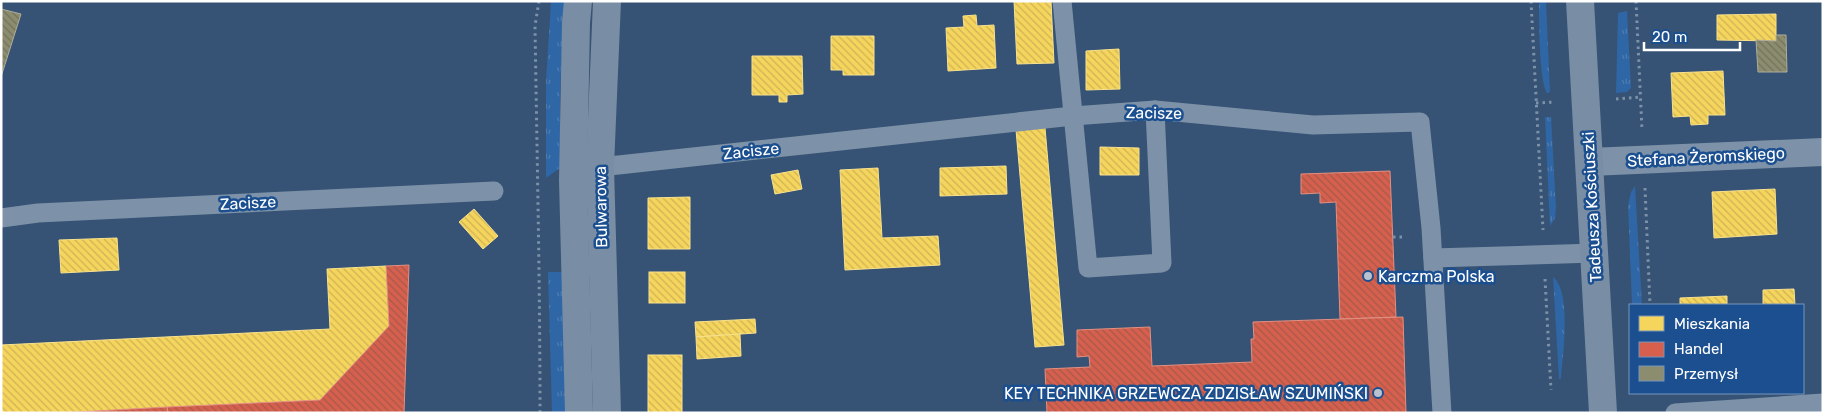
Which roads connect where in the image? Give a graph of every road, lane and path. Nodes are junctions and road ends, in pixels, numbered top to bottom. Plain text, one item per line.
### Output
1 (539, 1) edge
2 (578, 1) edge
3 (607, 1) edge
4 (1062, 1) edge
5 (1531, 1) edge
6 (1580, 1) edge
7 (1154, 110) junction
8 (1073, 116) junction
9 (1823, 152) edge
10 (1590, 162) junction
11 (600, 167) junction
12 (494, 191) dead end
13 (1, 218) edge
14 (1595, 253) junction
15 (1544, 254) junction
16 (1433, 258) junction
17 (1551, 390) dead end
18 (1823, 403) edge
19 (540, 413) edge
20 (579, 413) edge
21 (607, 413) edge
22 (1442, 413) edge
23 (1603, 413) edge
24 (1675, 413) edge

1 - 19 path
2 - 20 main road, Bulwarowa
3 - 11 main road, Bulwarowa
4 - 8 lane
5 - 15 path
6 - 10 main road, Tadeusza Kościuszki
7 - 8 lane, Zacisze
7 - 8 lane
7 - 16 lane, Zacisze
8 - 11 lane, Zacisze
9 - 10 street, Stefana Żeromskiego
10 - 14 main road, Tadeusza Kościuszki
11 - 21 main road, Bulwarowa
12 - 13 lane, Zacisze
14 - 15 lane
14 - 23 main road, Tadeusza Kościuszki
15 - 16 lane
15 - 17 path
16 - 22 lane, Zacisze
18 - 24 lane

